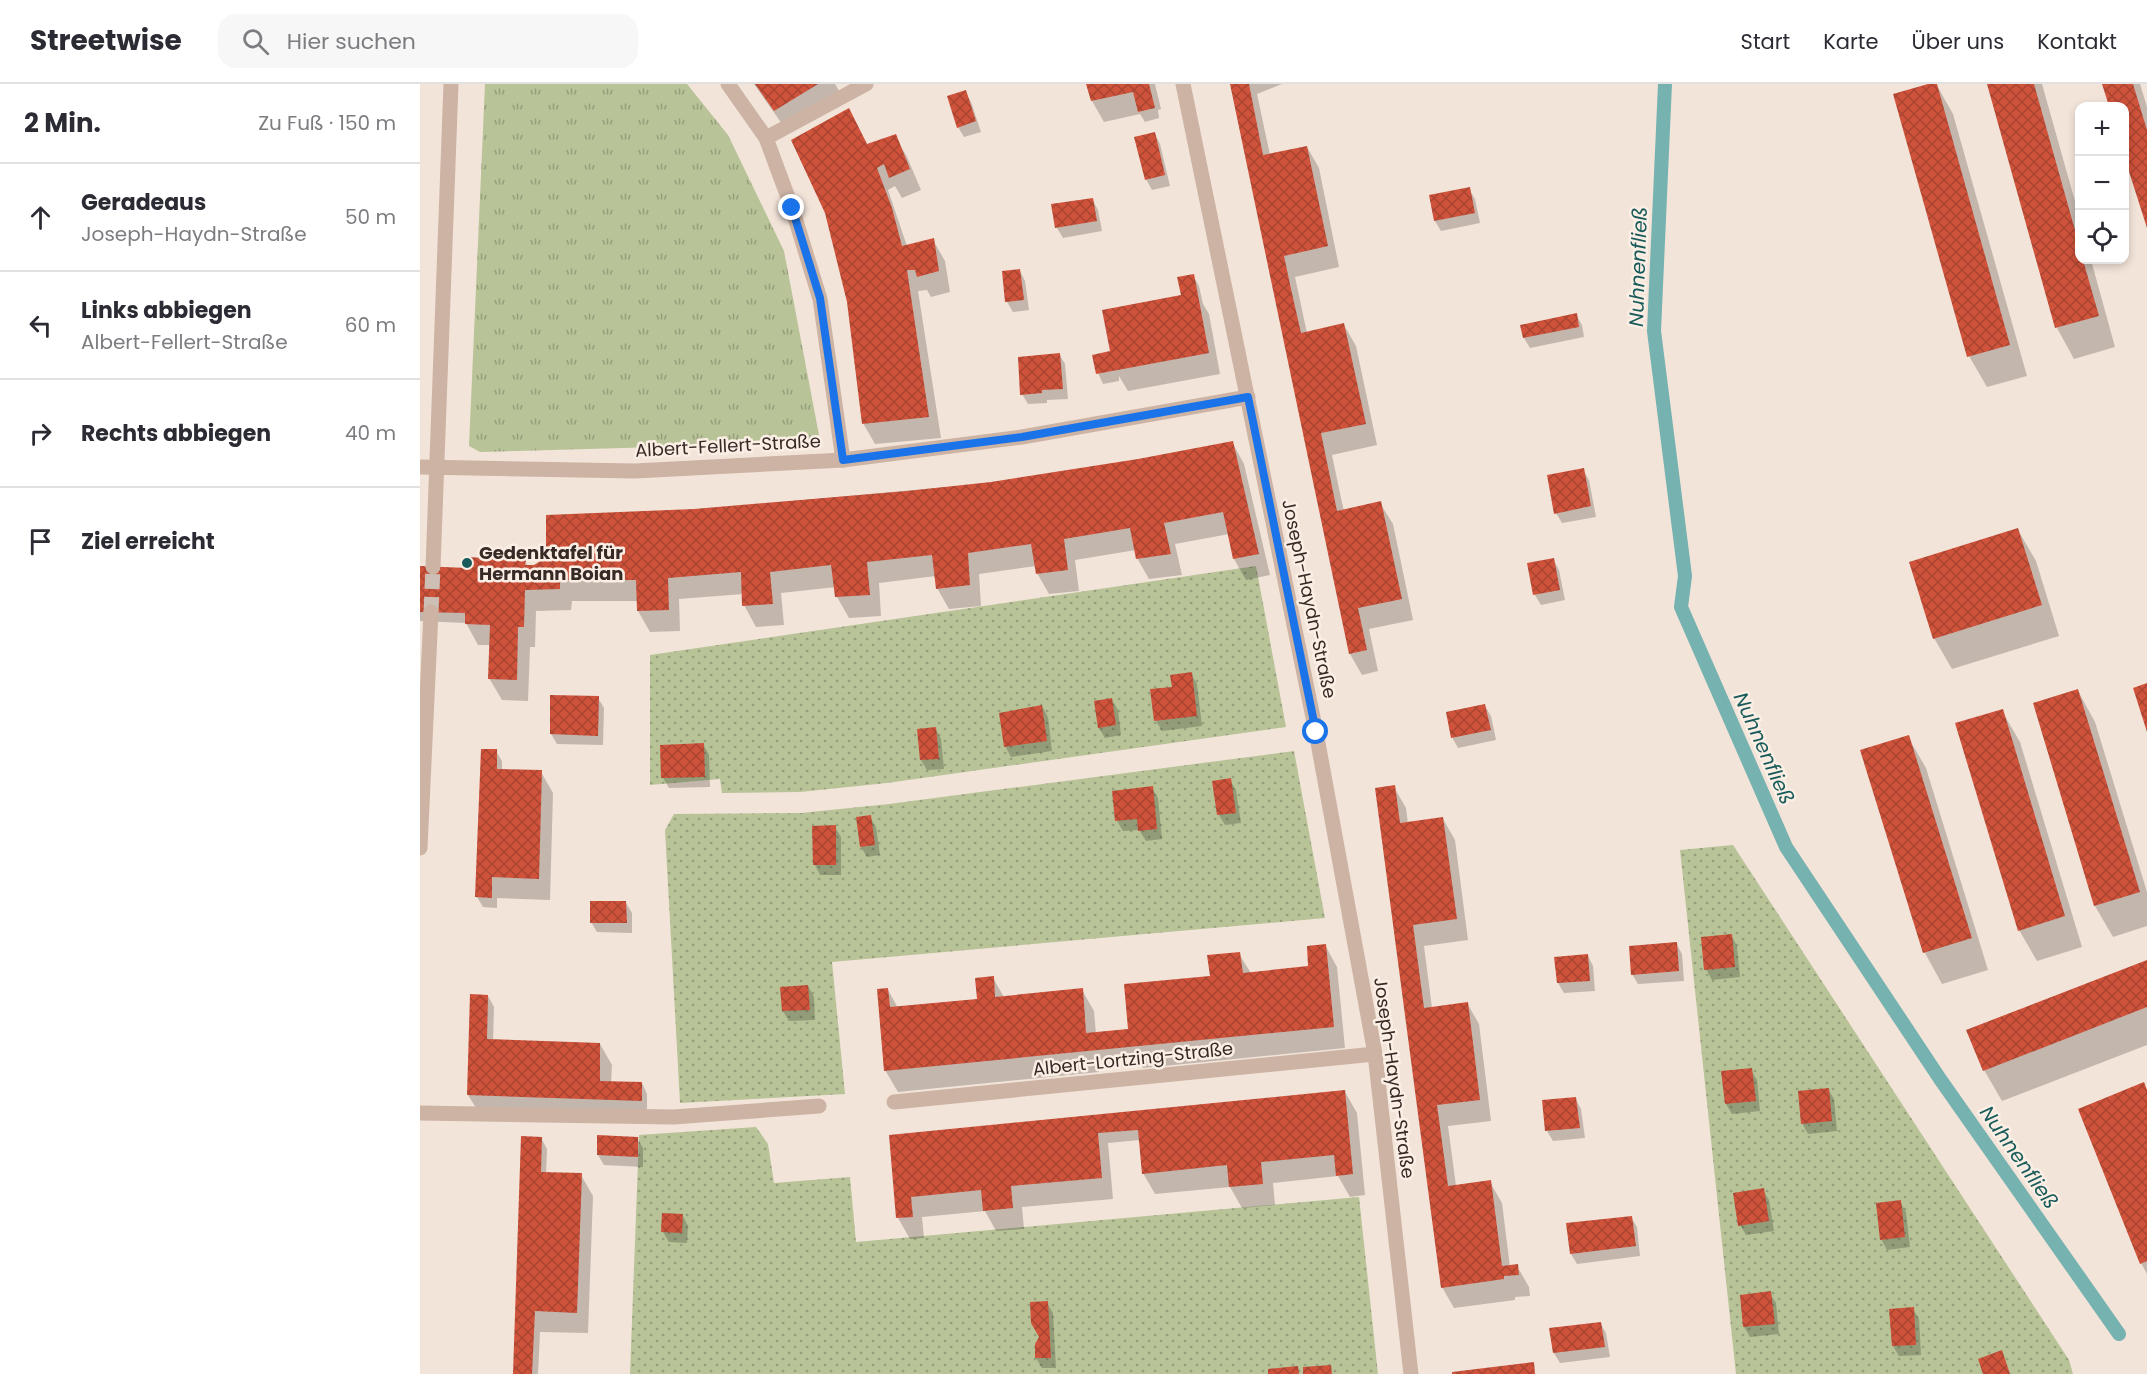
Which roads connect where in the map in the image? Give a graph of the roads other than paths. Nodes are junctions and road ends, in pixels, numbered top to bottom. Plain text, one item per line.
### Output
1 (451, 84) edge
2 (728, 84) edge
3 (866, 84) edge
4 (1183, 84) edge
5 (766, 138) junction
6 (1248, 397) junction
7 (843, 460) junction
8 (420, 466) edge
9 (436, 468) junction
10 (433, 567) tunnel mouth
11 (431, 612) tunnel mouth
12 (420, 848) edge
13 (1375, 1054) junction
14 (894, 1102) dead end
15 (819, 1106) dead end
16 (420, 1113) edge
17 (1411, 1374) edge

1 - 9 street
2 - 5 street
3 - 5 street
4 - 6 street, Joseph-Haydn-Straße
5 - 7 street
6 - 7 street, Albert-Fellert-Straße
6 - 13 street, Joseph-Haydn-Straße
7 - 9 street, Albert-Fellert-Straße
8 - 9 street, Albert-Fellert-Straße
9 - 10 street
11 - 12 street
13 - 14 street, Albert-Lortzing-Straße
13 - 17 street, Joseph-Haydn-Straße
15 - 16 street

